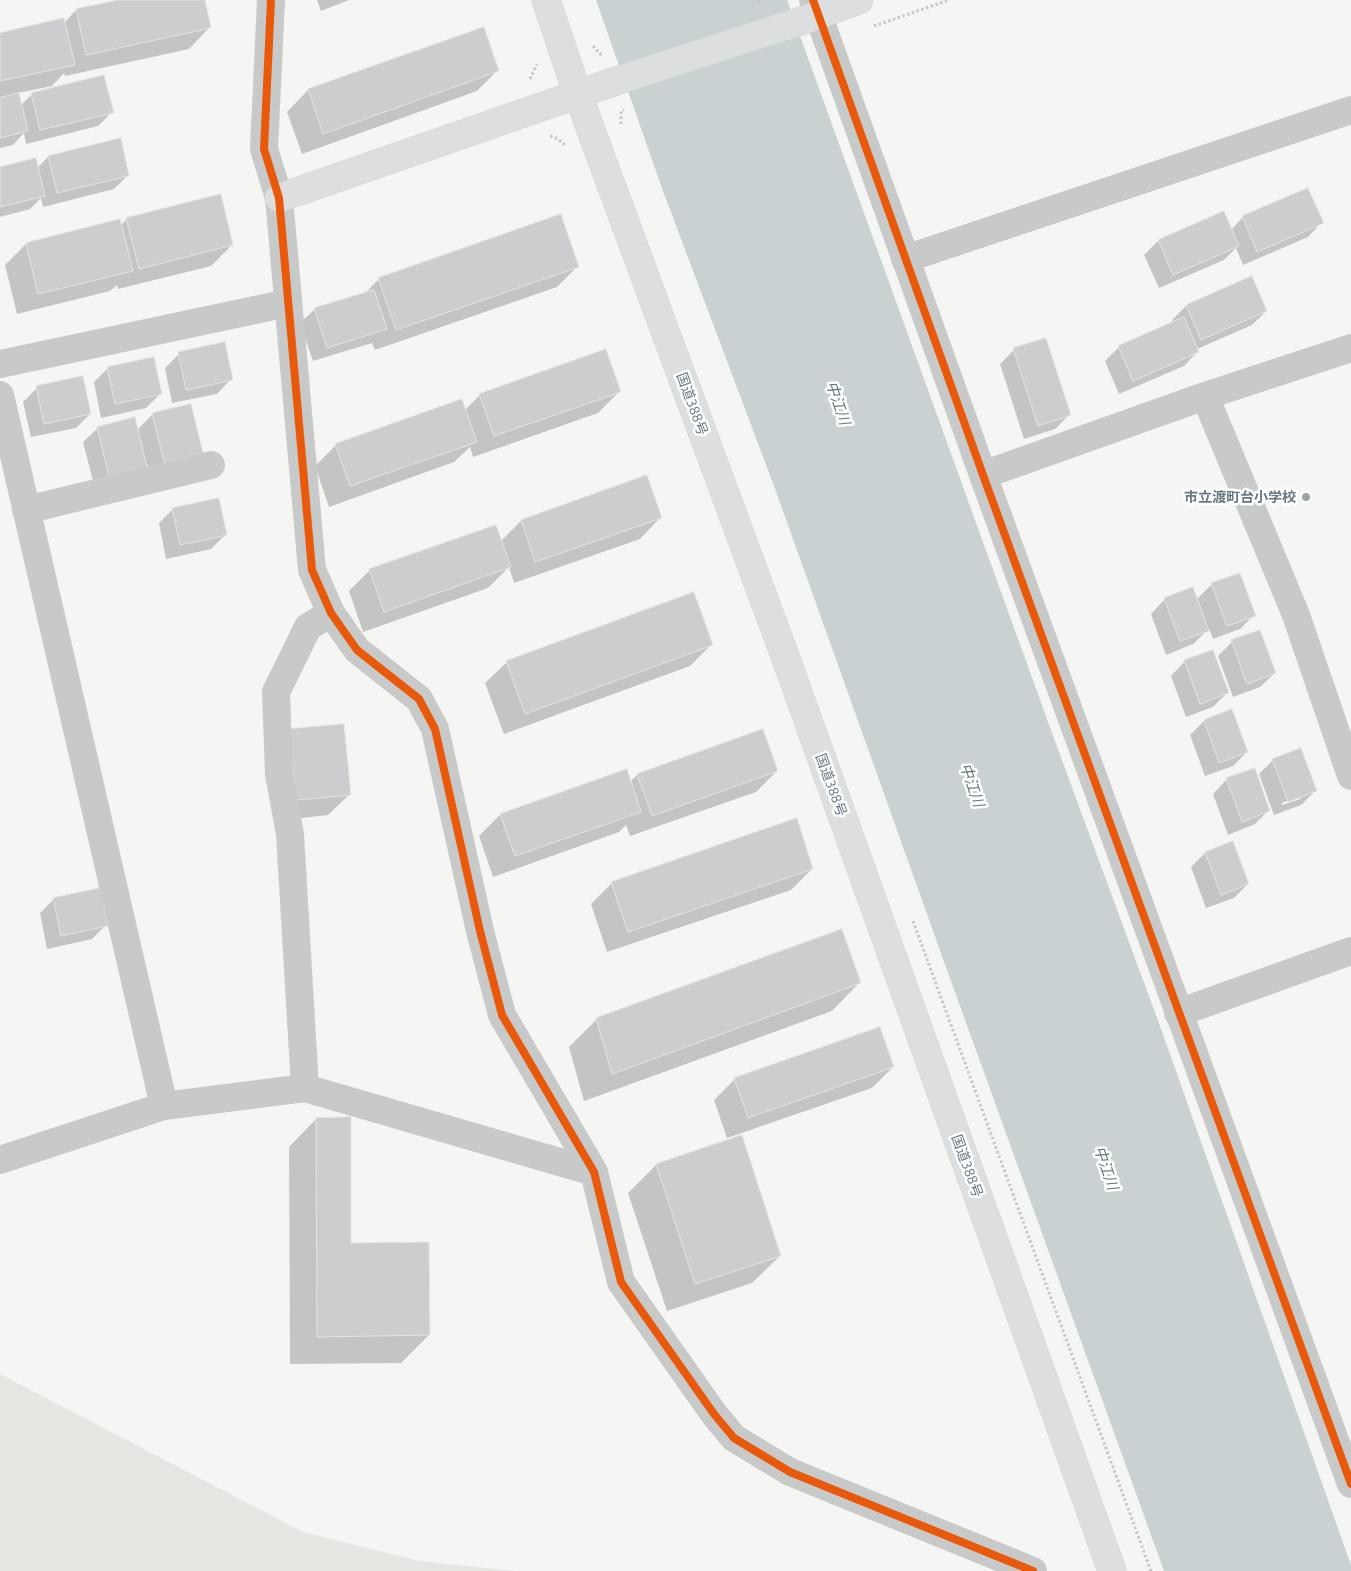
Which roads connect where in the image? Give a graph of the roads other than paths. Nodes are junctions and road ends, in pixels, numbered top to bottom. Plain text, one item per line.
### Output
1 (271, 0) edge
2 (546, 0) edge
3 (859, 0) edge
4 (813, 11) edge
5 (578, 95) junction
6 (1351, 110) edge
7 (279, 198) junction
8 (905, 259) junction
9 (288, 303) junction
10 (1351, 348) edge
11 (0, 364) edge
12 (0, 395) edge
13 (1205, 396) junction
14 (211, 464) dead end
15 (983, 476) junction
16 (26, 510) junction
17 (331, 612) junction
18 (1351, 776) edge
19 (1351, 951) edge
20 (1178, 1013) junction
21 (305, 1088) junction
22 (164, 1106) junction
23 (0, 1160) edge
24 (594, 1172) junction
25 (1343, 1438) edge
26 (1351, 1484) edge
27 (1033, 1571) edge
28 (1112, 1571) edge

1 - 7 street
2 - 5 main road, 国道388号
3 - 4 main road
4 - 5 main road
4 - 8 street
5 - 7 main road
5 - 28 main road, 国道388号
6 - 8 street
7 - 9 street
8 - 15 street
9 - 11 street
9 - 17 street
10 - 13 street
12 - 16 street
13 - 15 street
13 - 18 street
14 - 16 street
15 - 20 street
16 - 22 street
17 - 21 street
17 - 24 street
19 - 20 street
20 - 25 street
21 - 22 street
21 - 24 street
22 - 23 street
24 - 27 street
25 - 26 street

